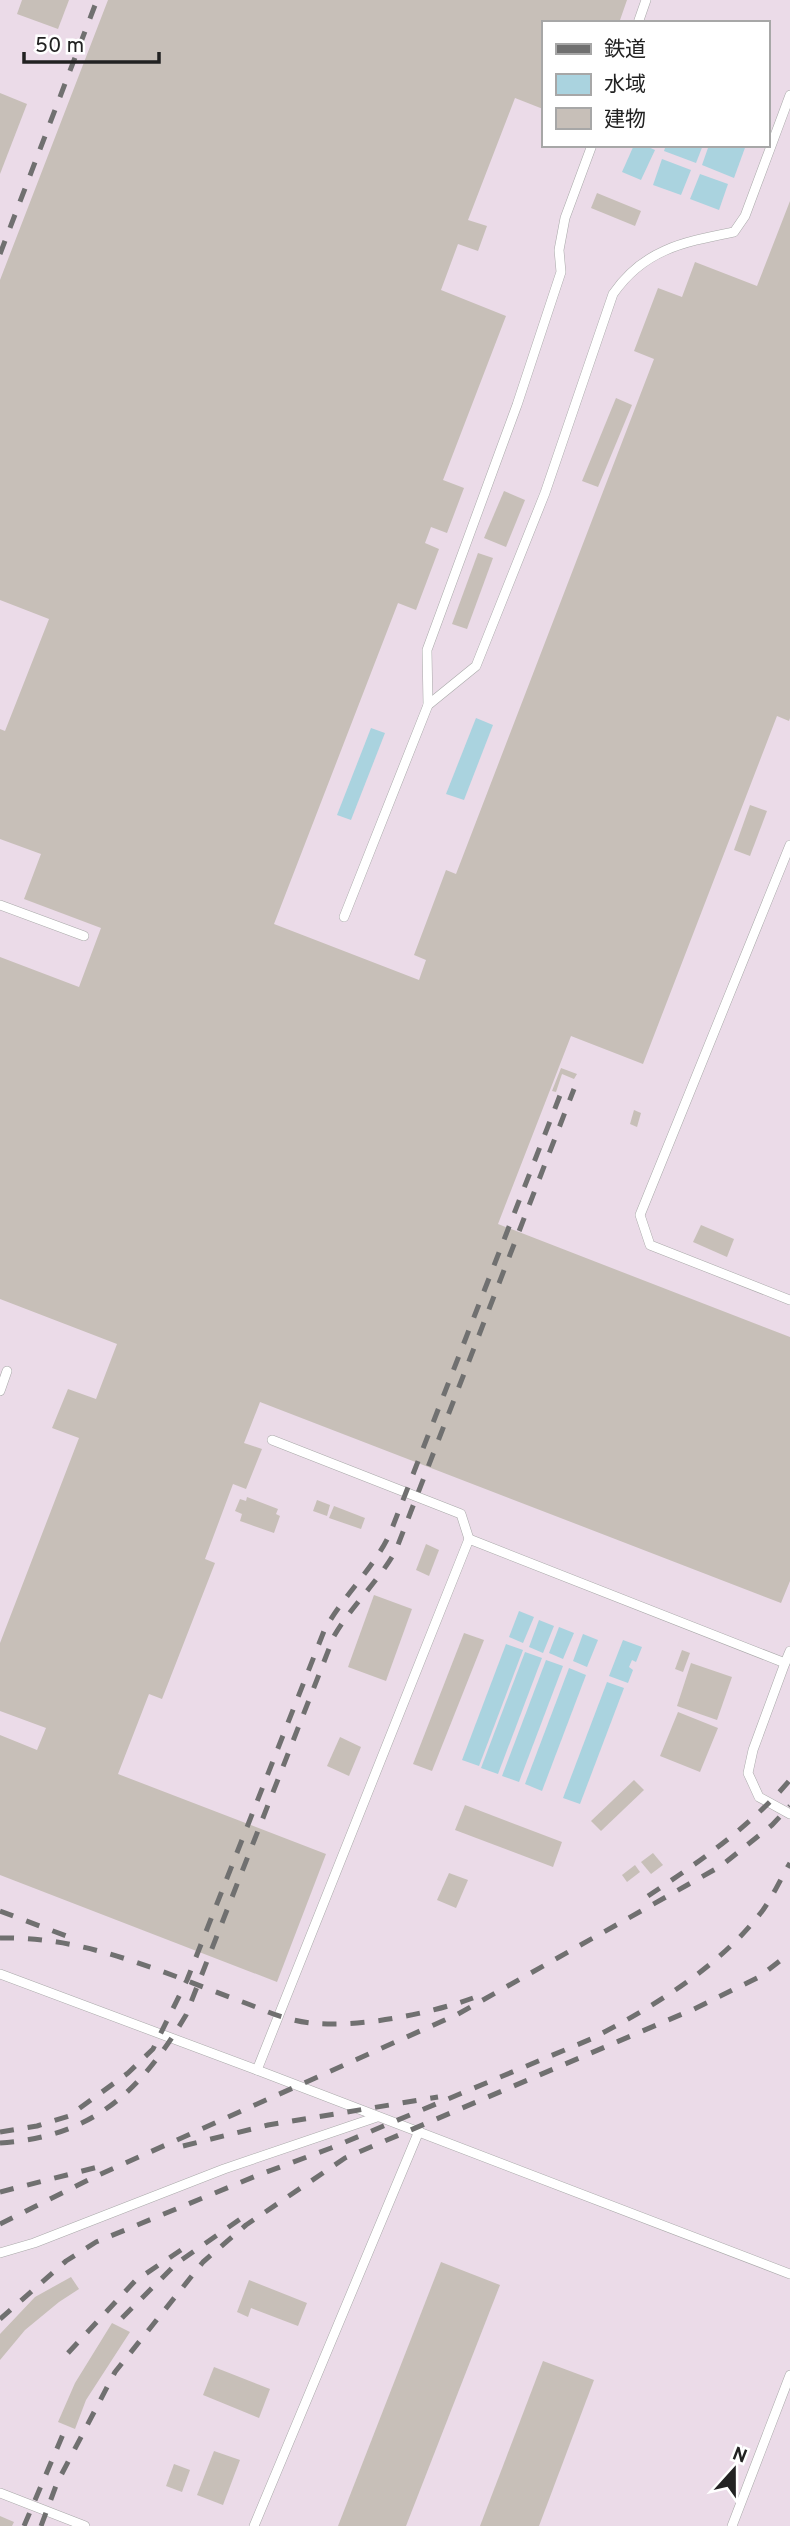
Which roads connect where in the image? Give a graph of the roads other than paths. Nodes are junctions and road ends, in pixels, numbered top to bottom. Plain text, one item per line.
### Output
1 (646, 0) edge
2 (639, 21) edge
3 (790, 95) edge
4 (591, 147) edge
5 (428, 705) junction
6 (790, 845) edge
7 (0, 905) edge
8 (344, 917) dead end
9 (84, 936) dead end
10 (790, 1300) edge
11 (8, 1371) dead end
12 (0, 1391) edge
13 (272, 1440) dead end
14 (469, 1539) junction
15 (790, 1651) edge
16 (785, 1663) junction
17 (790, 1814) edge
18 (0, 1974) edge
19 (257, 2070) junction
20 (377, 2117) junction
21 (419, 2131) junction
22 (0, 2253) edge
23 (790, 2274) edge
24 (790, 2375) edge
25 (0, 2493) edge
26 (85, 2526) edge
27 (254, 2526) edge
28 (732, 2526) edge

1 - 2 lane
3 - 5 lane
4 - 5 lane
5 - 8 lane
6 - 10 lane
7 - 9 lane
11 - 12 lane
13 - 14 lane
14 - 16 lane
14 - 19 lane
15 - 16 lane
16 - 17 lane
18 - 19 lane
19 - 20 lane
20 - 21 lane
20 - 22 lane
21 - 23 lane
21 - 27 lane
24 - 28 lane
25 - 26 lane

